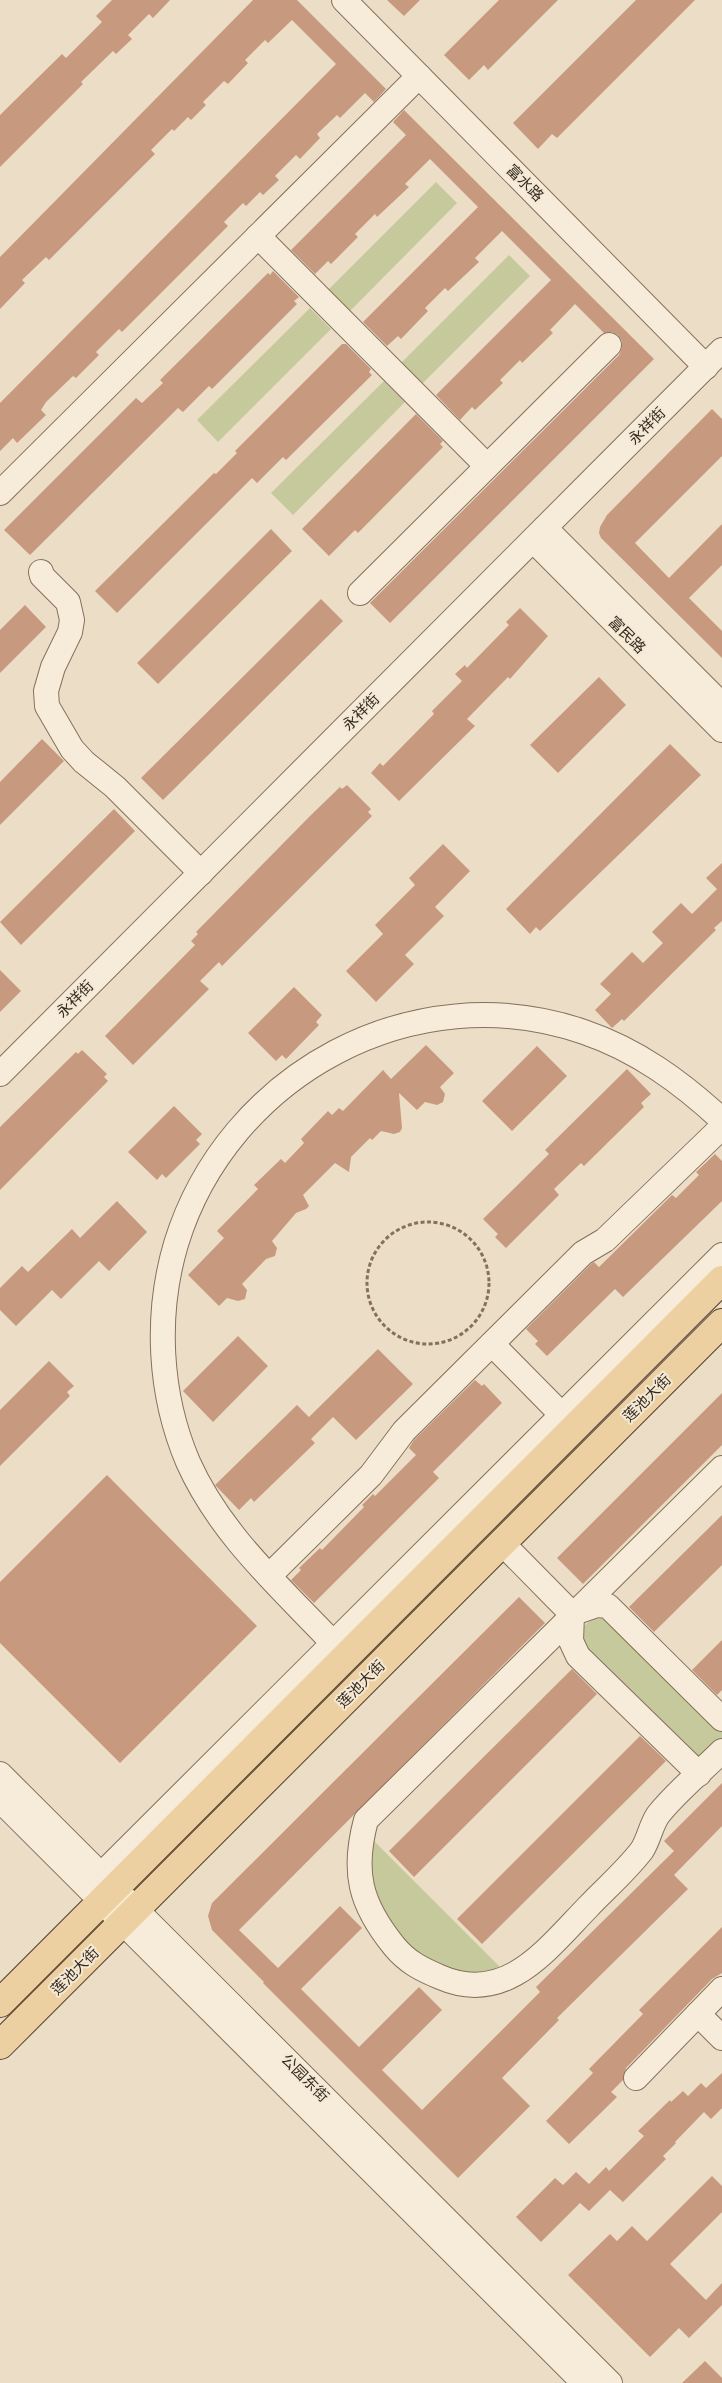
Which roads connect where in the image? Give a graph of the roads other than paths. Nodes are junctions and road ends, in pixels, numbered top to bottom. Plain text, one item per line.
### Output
1 (344, 0) edge
2 (419, 76) junction
3 (258, 236) junction
4 (609, 345) dead end
5 (714, 358) edge
6 (488, 466) junction
7 (0, 493) edge
8 (539, 534) junction
9 (41, 572) dead end
10 (360, 593) dead end
11 (722, 705) edge
12 (722, 730) edge
13 (201, 873) junction
14 (0, 1074) edge
15 (722, 1120) edge
16 (722, 1128) edge
17 (722, 1255) edge
18 (722, 1280) edge
19 (722, 1323) edge
20 (492, 1344) junction
21 (562, 1415) junction
22 (722, 1468) edge
23 (502, 1543) junction
24 (269, 1576) junction
25 (572, 1614) junction
26 (333, 1643) junction
27 (722, 1720) edge
28 (722, 1751) edge
29 (0, 1774) edge
30 (699, 1774) junction
31 (0, 1800) edge
32 (106, 1888) junction
33 (129, 1916) junction
34 (722, 1989) edge
35 (0, 2003) edge
36 (698, 2014) junction
37 (722, 2038) edge
38 (0, 2046) edge
39 (636, 2078) dead end
40 (584, 2383) edge
41 (610, 2383) edge

1 - 2 street, 富水路
2 - 3 street
2 - 5 street, 富水路
3 - 6 street
3 - 7 street
4 - 6 street
5 - 8 street, 永祥街
6 - 10 street
8 - 11 street, 富民路
8 - 12 street, 富民路
8 - 13 street, 永祥街
9 - 13 street
13 - 14 street, 永祥街
15 - 24 street
16 - 20 street
17 - 21 street
18 - 32 main road, 莲池大街
19 - 23 main road, 莲池大街
20 - 21 street
20 - 24 street
21 - 26 street
22 - 25 street
23 - 25 street
23 - 33 main road, 莲池大街
24 - 26 street
25 - 27 street
25 - 30 street
25 - 30 street
26 - 32 street
28 - 30 street
29 - 32 street, 公园东街
31 - 32 street, 公园东街
32 - 33 street, 公园东街
32 - 35 main road, 莲池大街
33 - 38 main road, 莲池大街
33 - 40 street, 公园东街
33 - 41 street, 公园东街
34 - 36 street
36 - 37 street
36 - 39 street

